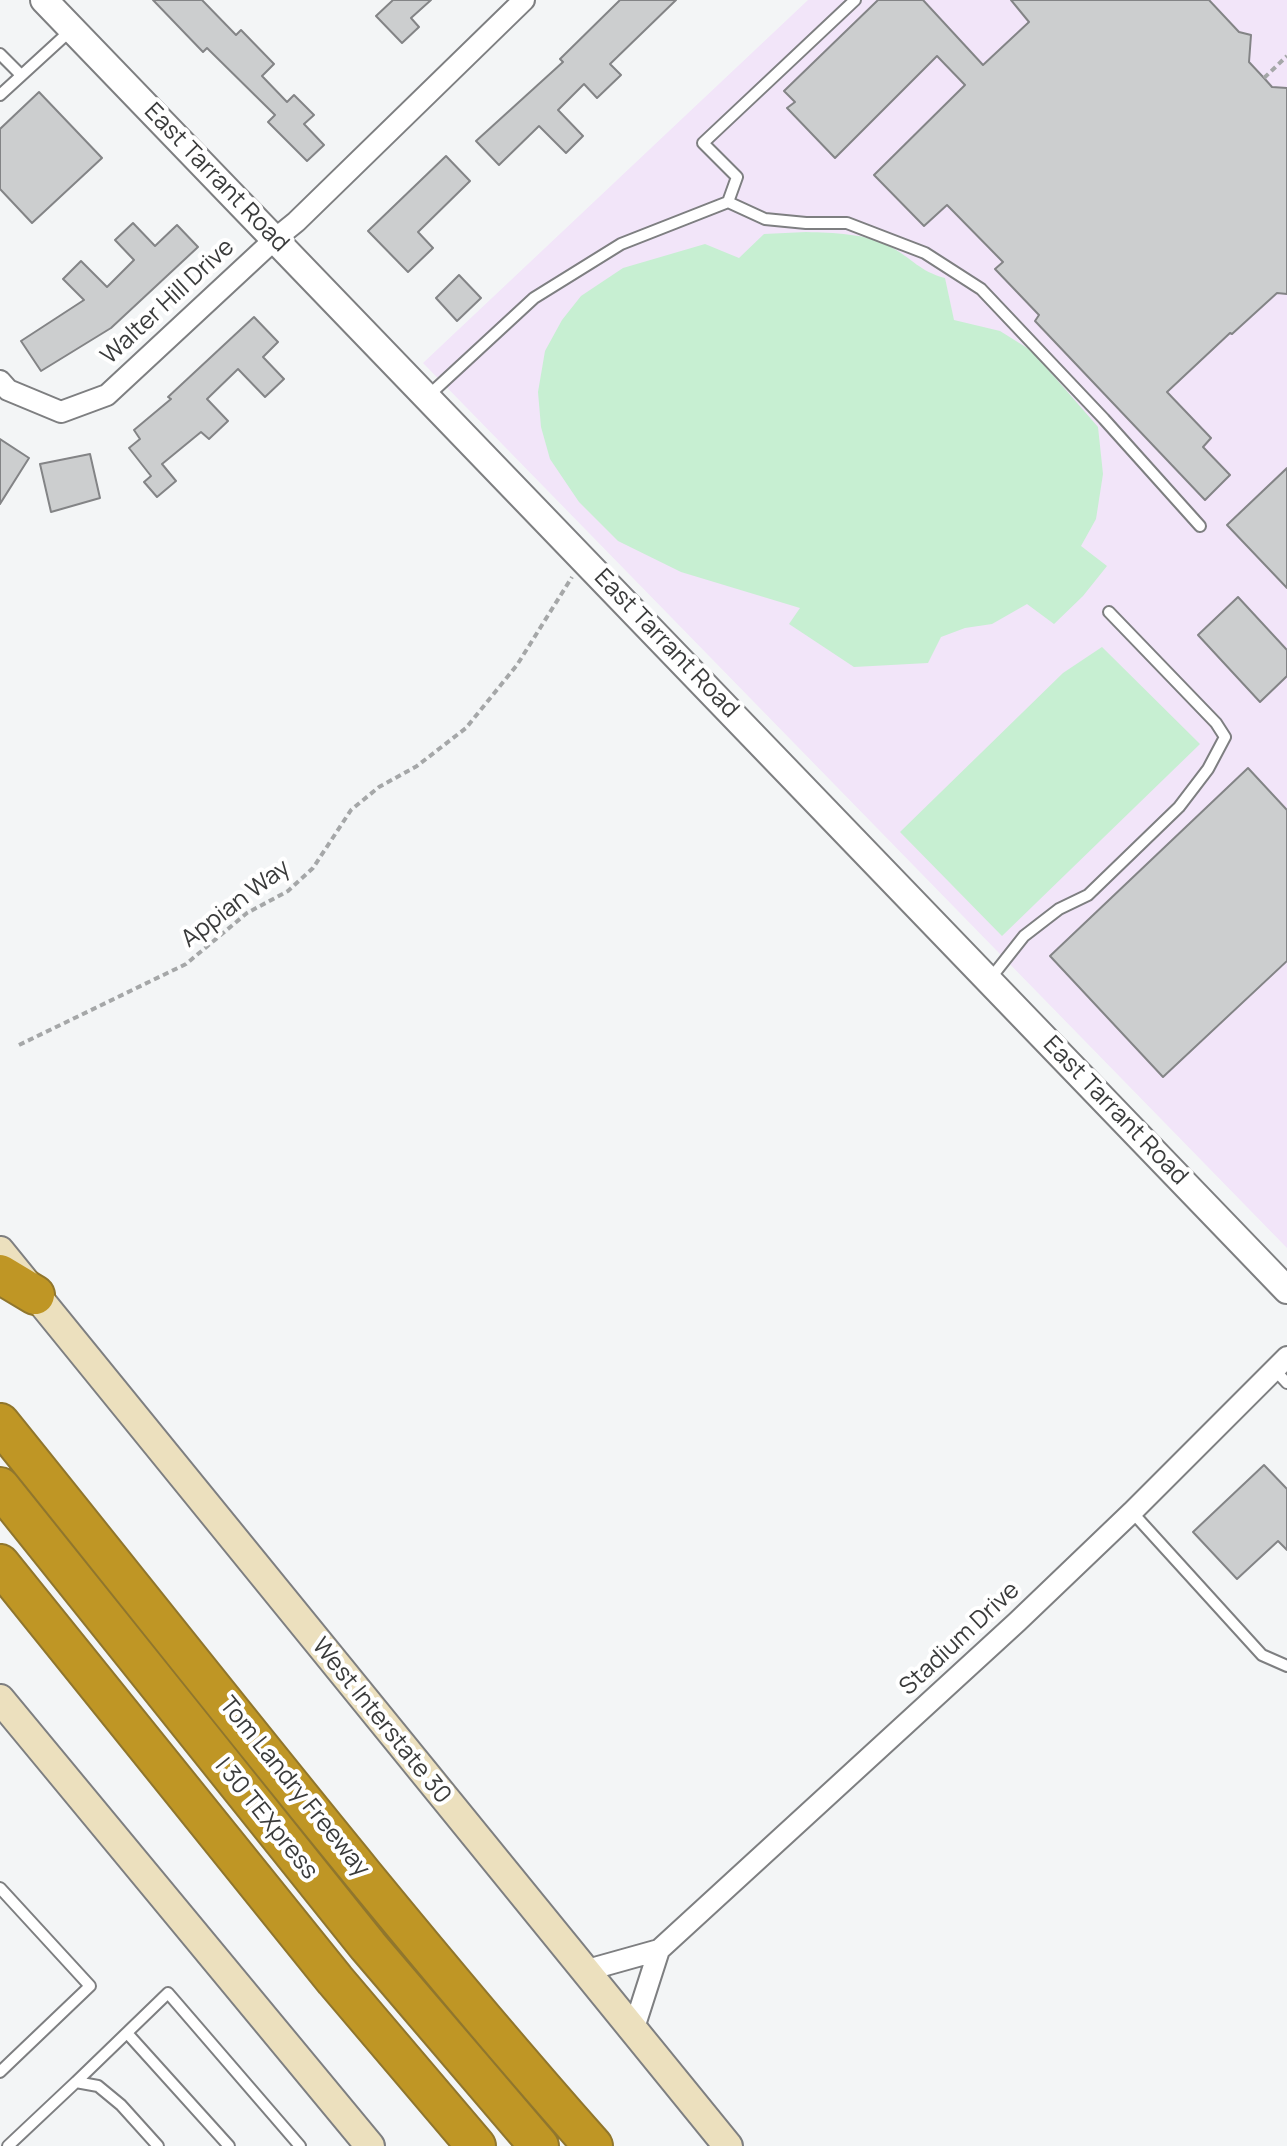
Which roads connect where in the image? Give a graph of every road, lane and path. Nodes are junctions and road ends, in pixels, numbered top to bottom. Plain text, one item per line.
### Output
1 (44, 0) edge
2 (524, 0) edge
3 (855, 0) edge
4 (72, 29) junction
5 (0, 54) edge
6 (1287, 56) edge
7 (21, 75) junction
8 (1264, 78) dead end
9 (0, 95) edge
10 (728, 202) junction
11 (275, 239) junction
12 (0, 381) edge
13 (427, 397) junction
14 (1200, 526) dead end
15 (584, 558) junction
16 (1109, 612) dead end
17 (988, 980) junction
18 (19, 1045) dead end
19 (0, 1251) edge
20 (0, 1274) edge
21 (1287, 1290) edge
22 (35, 1295) junction
23 (1283, 1370) edge
24 (0, 1423) edge
25 (0, 1487) edge
26 (1132, 1512) junction
27 (0, 1564) edge
28 (1287, 1666) edge
29 (0, 1699) edge
30 (0, 1888) edge
31 (659, 1950) junction
32 (584, 1971) junction
33 (633, 2031) junction
34 (127, 2033) junction
35 (0, 2072) edge
36 (76, 2082) junction
37 (8, 2146) edge
38 (158, 2146) edge
39 (229, 2146) edge
40 (300, 2146) edge
41 (370, 2146) edge
42 (476, 2146) edge
43 (539, 2146) edge
44 (593, 2146) edge
45 (728, 2146) edge

1 - 4 street, East Tarrant Road
2 - 11 street, Walter Hill Drive
3 - 10 lane
4 - 7 lane
4 - 11 street, East Tarrant Road
5 - 7 lane
6 - 8 path
7 - 9 lane
10 - 13 lane
10 - 14 lane
11 - 12 street, Walter Hill Drive
11 - 13 street, East Tarrant Road
13 - 15 street, East Tarrant Road
15 - 17 street, East Tarrant Road
15 - 18 path, Appian Way
16 - 17 lane
17 - 21 street, East Tarrant Road
19 - 22 main road, West Interstate 30
20 - 22 highway
22 - 32 main road, West Interstate 30
23 - 26 street, Stadium Drive
24 - 44 highway, Tom Landry Freeway
25 - 43 highway, I 30 TEXpress
26 - 28 lane
26 - 31 street, Stadium Drive
27 - 42 highway
29 - 41 main road
30 - 35 lane
31 - 32 street, Stadium Drive
31 - 33 street, Stadium Drive
32 - 33 main road, West Interstate 30
33 - 45 main road, West Interstate 30
34 - 36 lane
34 - 39 lane
34 - 40 lane
36 - 37 lane
36 - 38 lane

